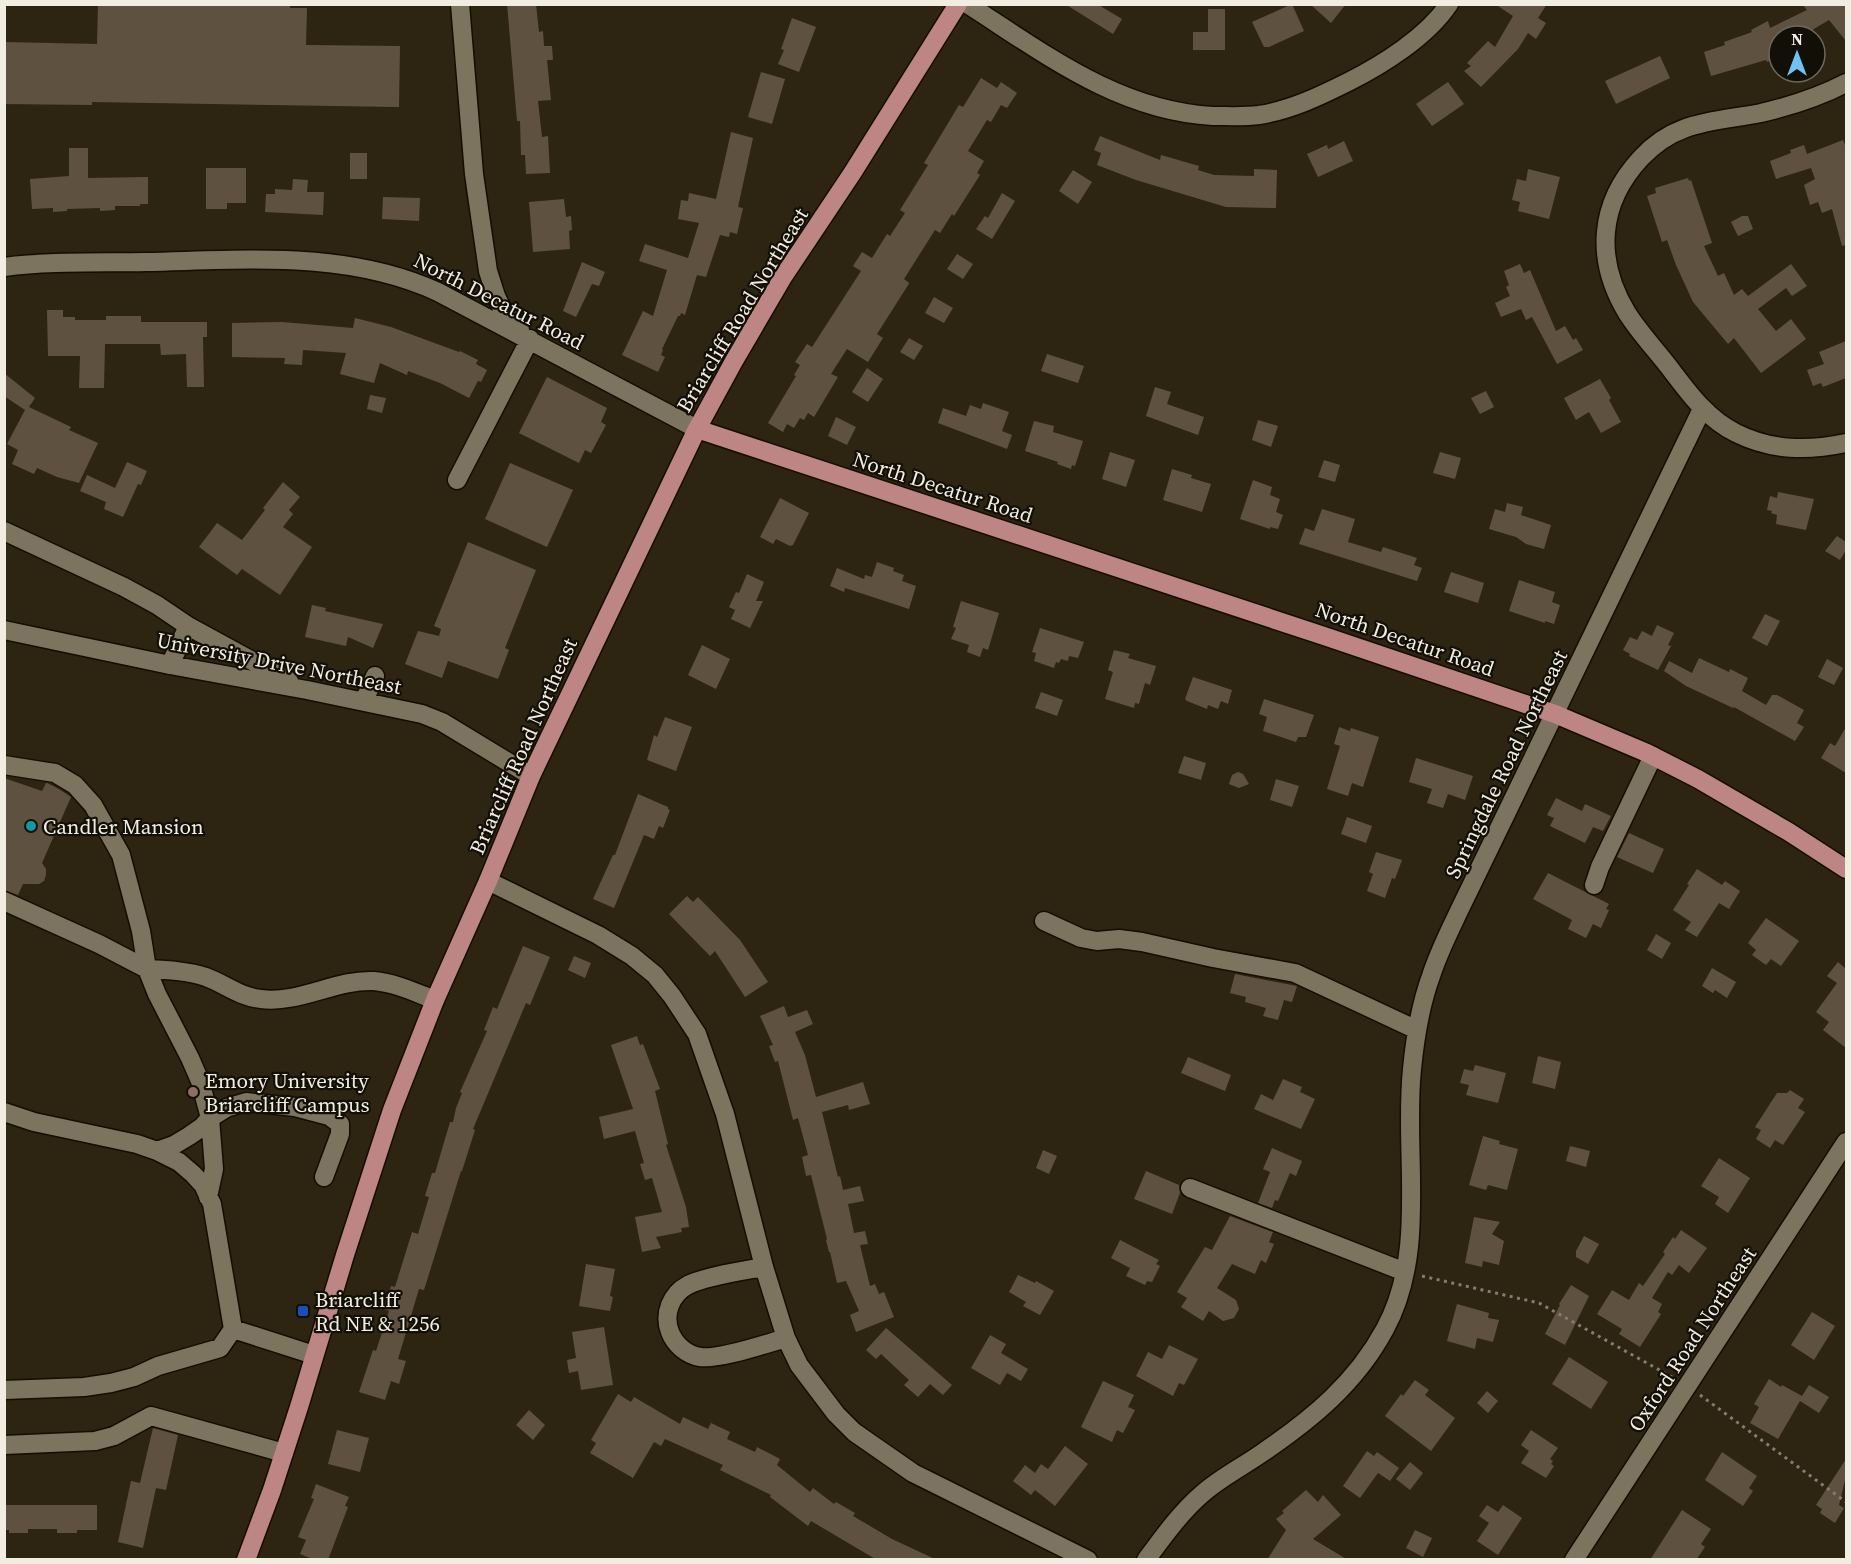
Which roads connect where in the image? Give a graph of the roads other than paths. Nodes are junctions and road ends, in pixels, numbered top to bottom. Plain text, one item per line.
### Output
1 (460, 4) edge
2 (958, 4) edge
3 (967, 4) edge
4 (1449, 4) edge
5 (1846, 82) edge
6 (4, 267) edge
7 (530, 339) junction
8 (1702, 409) junction
9 (697, 429) junction
10 (1846, 443) edge
11 (457, 480) dead end
12 (4, 531) edge
13 (188, 626) junction
14 (4, 630) edge
15 (170, 665) junction
16 (375, 676) dead end
17 (307, 690) junction
18 (364, 701) junction
19 (1555, 714) junction
20 (1653, 756) junction
21 (4, 765) edge
22 (531, 776) junction
23 (1846, 870) edge
24 (488, 881) junction
25 (1594, 885) dead end
26 (4, 901) edge
27 (1044, 921) dead end
28 (147, 969) junction
29 (435, 1000) junction
30 (1417, 1030) junction
31 (4, 1112) edge
32 (210, 1118) junction
33 (1846, 1142) edge
34 (157, 1151) junction
35 (324, 1177) dead end
36 (1190, 1188) dead end
37 (208, 1197) junction
38 (764, 1267) junction
39 (1405, 1272) junction
40 (233, 1329) junction
41 (786, 1338) junction
42 (314, 1355) junction
43 (4, 1390) edge
44 (4, 1445) edge
45 (284, 1453) junction
46 (246, 1560) edge
47 (1088, 1560) edge
48 (1146, 1560) edge
49 (1574, 1560) edge

1 - 7 street
2 - 9 main road, Briarcliff Road Northeast
3 - 4 street
5 - 8 street
6 - 7 street, North Decatur Road
7 - 9 street, North Decatur Road
7 - 11 street
8 - 10 street
8 - 19 street, Springdale Road Northeast
9 - 19 main road, North Decatur Road
9 - 22 main road, Briarcliff Road Northeast
12 - 13 street
13 - 15 street
13 - 17 street
14 - 15 street, University Drive Northeast
15 - 17 street, University Drive Northeast
16 - 18 street
17 - 18 street, University Drive Northeast
18 - 22 street, University Drive Northeast
19 - 20 main road, North Decatur Road
19 - 30 street, Springdale Road Northeast
20 - 23 main road, North Decatur Road
20 - 25 street
21 - 28 street
22 - 24 main road, Briarcliff Road Northeast
24 - 29 main road, Briarcliff Road Northeast
24 - 38 street
26 - 28 street
27 - 30 street
28 - 29 street
28 - 32 street
29 - 42 main road, Briarcliff Road Northeast
30 - 39 street, Springdale Road Northeast
31 - 34 street
32 - 34 street
32 - 35 street
32 - 37 street
33 - 49 street, Oxford Road Northeast
34 - 37 street
36 - 39 street
37 - 40 street
38 - 41 street
38 - 41 street
39 - 48 street, Springdale Road Northeast
40 - 42 street
40 - 43 street
41 - 47 street
42 - 45 main road, Briarcliff Road Northeast
44 - 45 street
45 - 46 main road, Briarcliff Road Northeast

